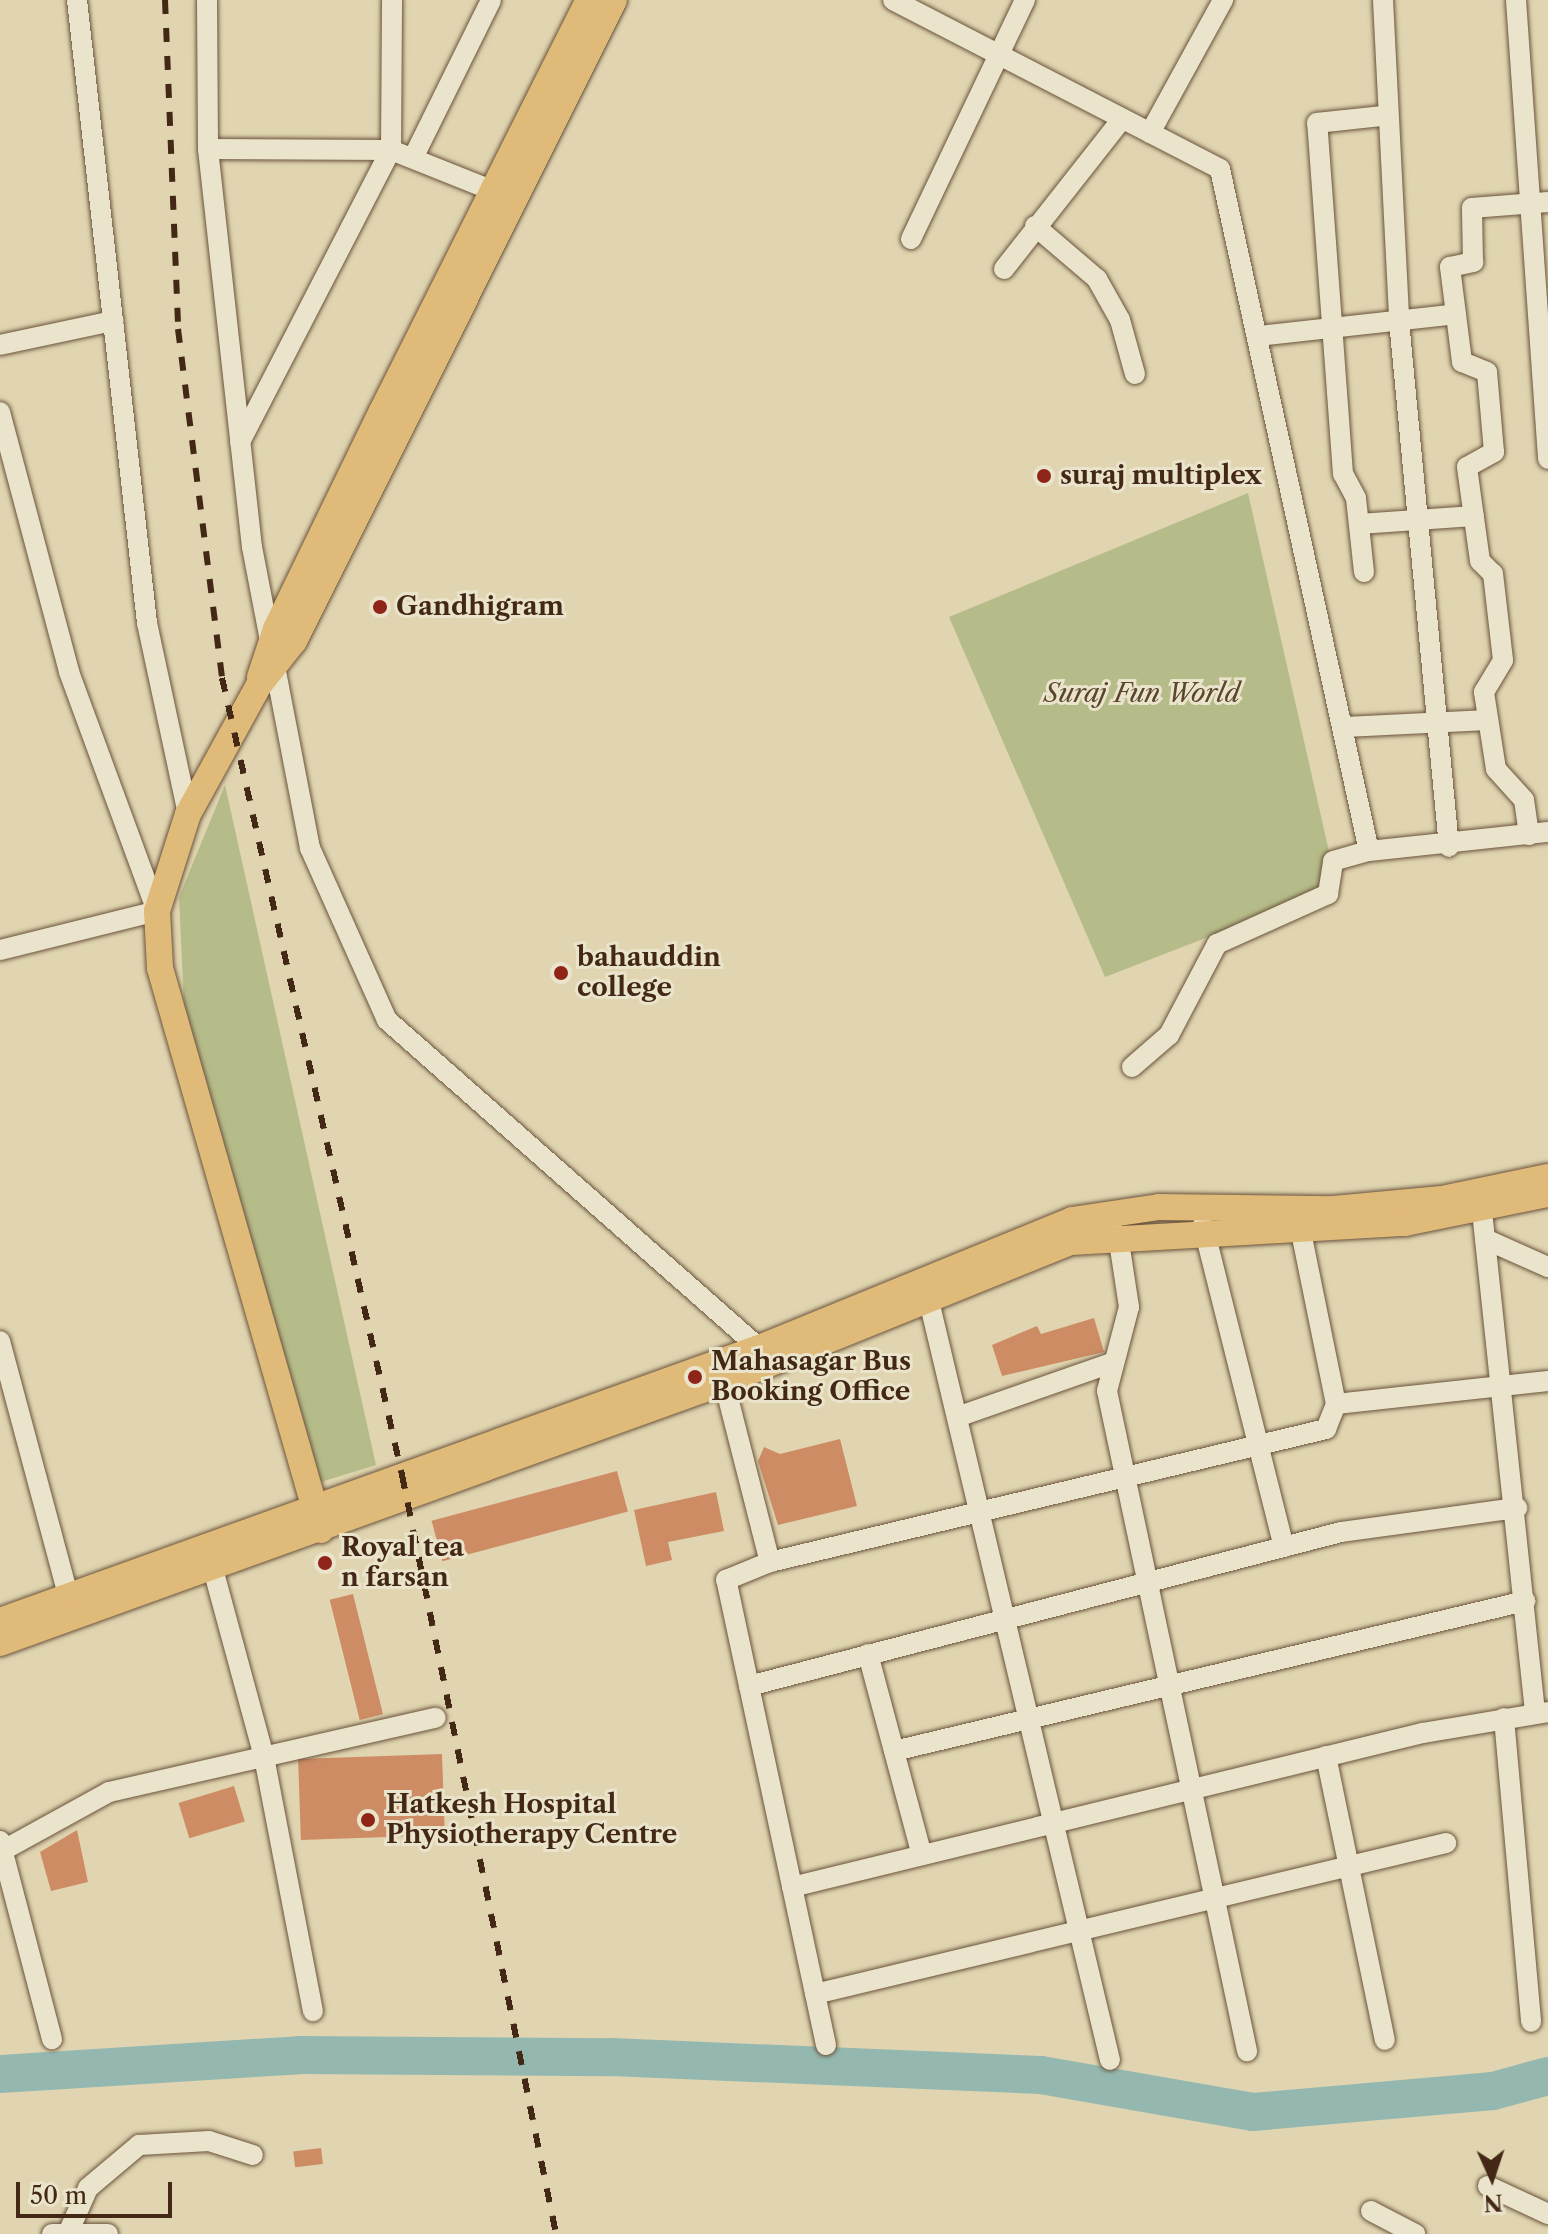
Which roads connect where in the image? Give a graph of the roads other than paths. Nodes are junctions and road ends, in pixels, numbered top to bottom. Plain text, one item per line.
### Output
1 (77, 0) edge
2 (207, 0) edge
3 (392, 0) edge
4 (491, 0) edge
5 (589, 0) edge
6 (614, 0) edge
7 (893, 0) edge
8 (1025, 0) edge
9 (1223, 0) edge
10 (1383, 0) edge
11 (1516, 0) edge
12 (997, 54) junction
13 (1383, 116) junction
14 (1122, 119) junction
15 (1150, 133) junction
16 (208, 149) junction
17 (391, 150) junction
18 (413, 158) junction
19 (501, 193) junction
20 (1539, 203) edge
21 (1035, 226) junction
22 (911, 239) dead end
23 (1004, 269) dead end
24 (1456, 314) junction
25 (113, 321) junction
26 (1399, 321) junction
27 (1332, 328) junction
28 (1258, 336) junction
29 (0, 345) edge
30 (1135, 374) dead end
31 (1546, 405) edge
32 (0, 412) edge
33 (240, 442) junction
34 (1548, 459) edge
35 (1474, 516) junction
36 (1418, 519) junction
37 (1359, 524) junction
38 (1364, 572) dead end
39 (267, 666) junction
40 (1488, 720) junction
41 (1437, 723) junction
42 (1345, 727) junction
43 (188, 814) junction
44 (1539, 834) edge
45 (1449, 847) junction
46 (1369, 851) junction
47 (157, 911) junction
48 (0, 950) edge
49 (1132, 1067) dead end
50 (1548, 1177) edge
51 (1548, 1194) edge
52 (1190, 1210) junction
53 (1482, 1211) junction
54 (1209, 1232) junction
55 (1301, 1232) junction
56 (1118, 1235) junction
57 (1485, 1239) junction
58 (1548, 1267) edge
59 (929, 1301) junction
60 (0, 1341) edge
61 (759, 1348) junction
62 (1111, 1363) junction
63 (1548, 1381) edge
64 (724, 1382) junction
65 (1501, 1386) junction
66 (1336, 1404) junction
67 (960, 1416) junction
68 (1256, 1446) junction
69 (1126, 1477) junction
70 (1517, 1508) junction
71 (983, 1511) junction
72 (318, 1521) junction
73 (1284, 1547) junction
74 (770, 1562) junction
75 (213, 1569) junction
76 (1148, 1580) junction
77 (69, 1599) junction
78 (1525, 1601) junction
79 (1008, 1615) junction
80 (0, 1621) edge
81 (0, 1643) edge
82 (868, 1654) junction
83 (1169, 1685) junction
84 (749, 1686) junction
85 (1542, 1712) edge
86 (1033, 1717) junction
87 (436, 1718) dead end
88 (1504, 1718) junction
89 (894, 1751) junction
90 (1326, 1756) junction
91 (264, 1757) junction
92 (1191, 1789) junction
93 (1058, 1822) junction
94 (1446, 1843) dead end
95 (1, 1848) edge
96 (922, 1855) junction
97 (1352, 1865) junction
98 (792, 1887) junction
99 (1214, 1898) junction
100 (1084, 1929) junction
101 (815, 1994) junction
102 (313, 2011) dead end
103 (1531, 2022) dead end
104 (52, 2039) dead end
105 (1385, 2040) dead end
106 (826, 2045) dead end
107 (1247, 2051) dead end
108 (1110, 2060) dead end
109 (253, 2155) dead end
110 (1488, 2186) dead end
111 (1371, 2211) dead end
112 (1548, 2214) edge
113 (68, 2233) edge
114 (52, 2234) edge
115 (108, 2234) edge
116 (1415, 2234) edge

1 - 25 street
2 - 16 street
3 - 17 street
4 - 18 street
5 - 19 main road
6 - 19 main road
7 - 12 street
8 - 12 street
9 - 15 street
10 - 13 street
11 - 20 street
12 - 14 street
12 - 22 street
13 - 26 street
13 - 27 street
14 - 15 street
14 - 21 street
15 - 28 street
16 - 17 street
16 - 33 street
17 - 18 street
17 - 33 street
18 - 19 street
19 - 39 main road
20 - 24 street
20 - 31 street
21 - 23 street
21 - 30 street
24 - 26 street
24 - 35 street
25 - 29 street
25 - 43 street
26 - 27 street
26 - 36 street
27 - 28 street
27 - 37 street
28 - 42 street
31 - 34 street
32 - 47 street
33 - 39 street
35 - 36 street
35 - 40 street
36 - 37 street
36 - 41 street
37 - 38 street
39 - 43 main road
39 - 61 street
40 - 41 street
40 - 44 street
41 - 42 street
41 - 45 street
42 - 46 street
43 - 47 main road
44 - 45 street
45 - 46 street
46 - 49 street
47 - 48 street
47 - 72 main road
50 - 52 main road
51 - 53 main road
52 - 54 street
52 - 61 main road
53 - 55 main road
53 - 57 street
54 - 55 main road
54 - 56 main road
54 - 68 street
55 - 66 street
56 - 59 main road
56 - 62 street
57 - 58 street
57 - 65 street
59 - 64 main road
59 - 67 street
60 - 77 street
61 - 72 main road
62 - 67 street
62 - 69 street
63 - 65 street
64 - 72 main road
64 - 74 street
65 - 66 street
65 - 70 street
66 - 68 street
67 - 71 street
68 - 69 street
68 - 73 street
69 - 71 street
69 - 76 street
70 - 73 street
70 - 78 street
71 - 74 street
71 - 79 street
72 - 75 main road
72 - 77 main road
73 - 76 street
74 - 84 street
75 - 81 main road
75 - 91 street
76 - 79 street
76 - 83 street
77 - 80 main road
78 - 83 street
78 - 85 street
79 - 82 street
79 - 86 street
82 - 84 street
82 - 89 street
83 - 86 street
83 - 92 street
84 - 98 street
85 - 88 street
86 - 89 street
86 - 93 street
87 - 91 street
88 - 90 street
88 - 103 street
89 - 96 street
90 - 92 street
90 - 97 street
91 - 95 street
91 - 102 street
92 - 93 street
92 - 99 street
93 - 96 street
93 - 100 street
94 - 97 street
95 - 104 street
96 - 98 street
97 - 99 street
97 - 105 street
98 - 101 street
99 - 100 street
99 - 107 street
100 - 101 street
100 - 108 street
101 - 106 street
109 - 113 street
110 - 112 street
111 - 116 street
113 - 114 street
113 - 115 street

